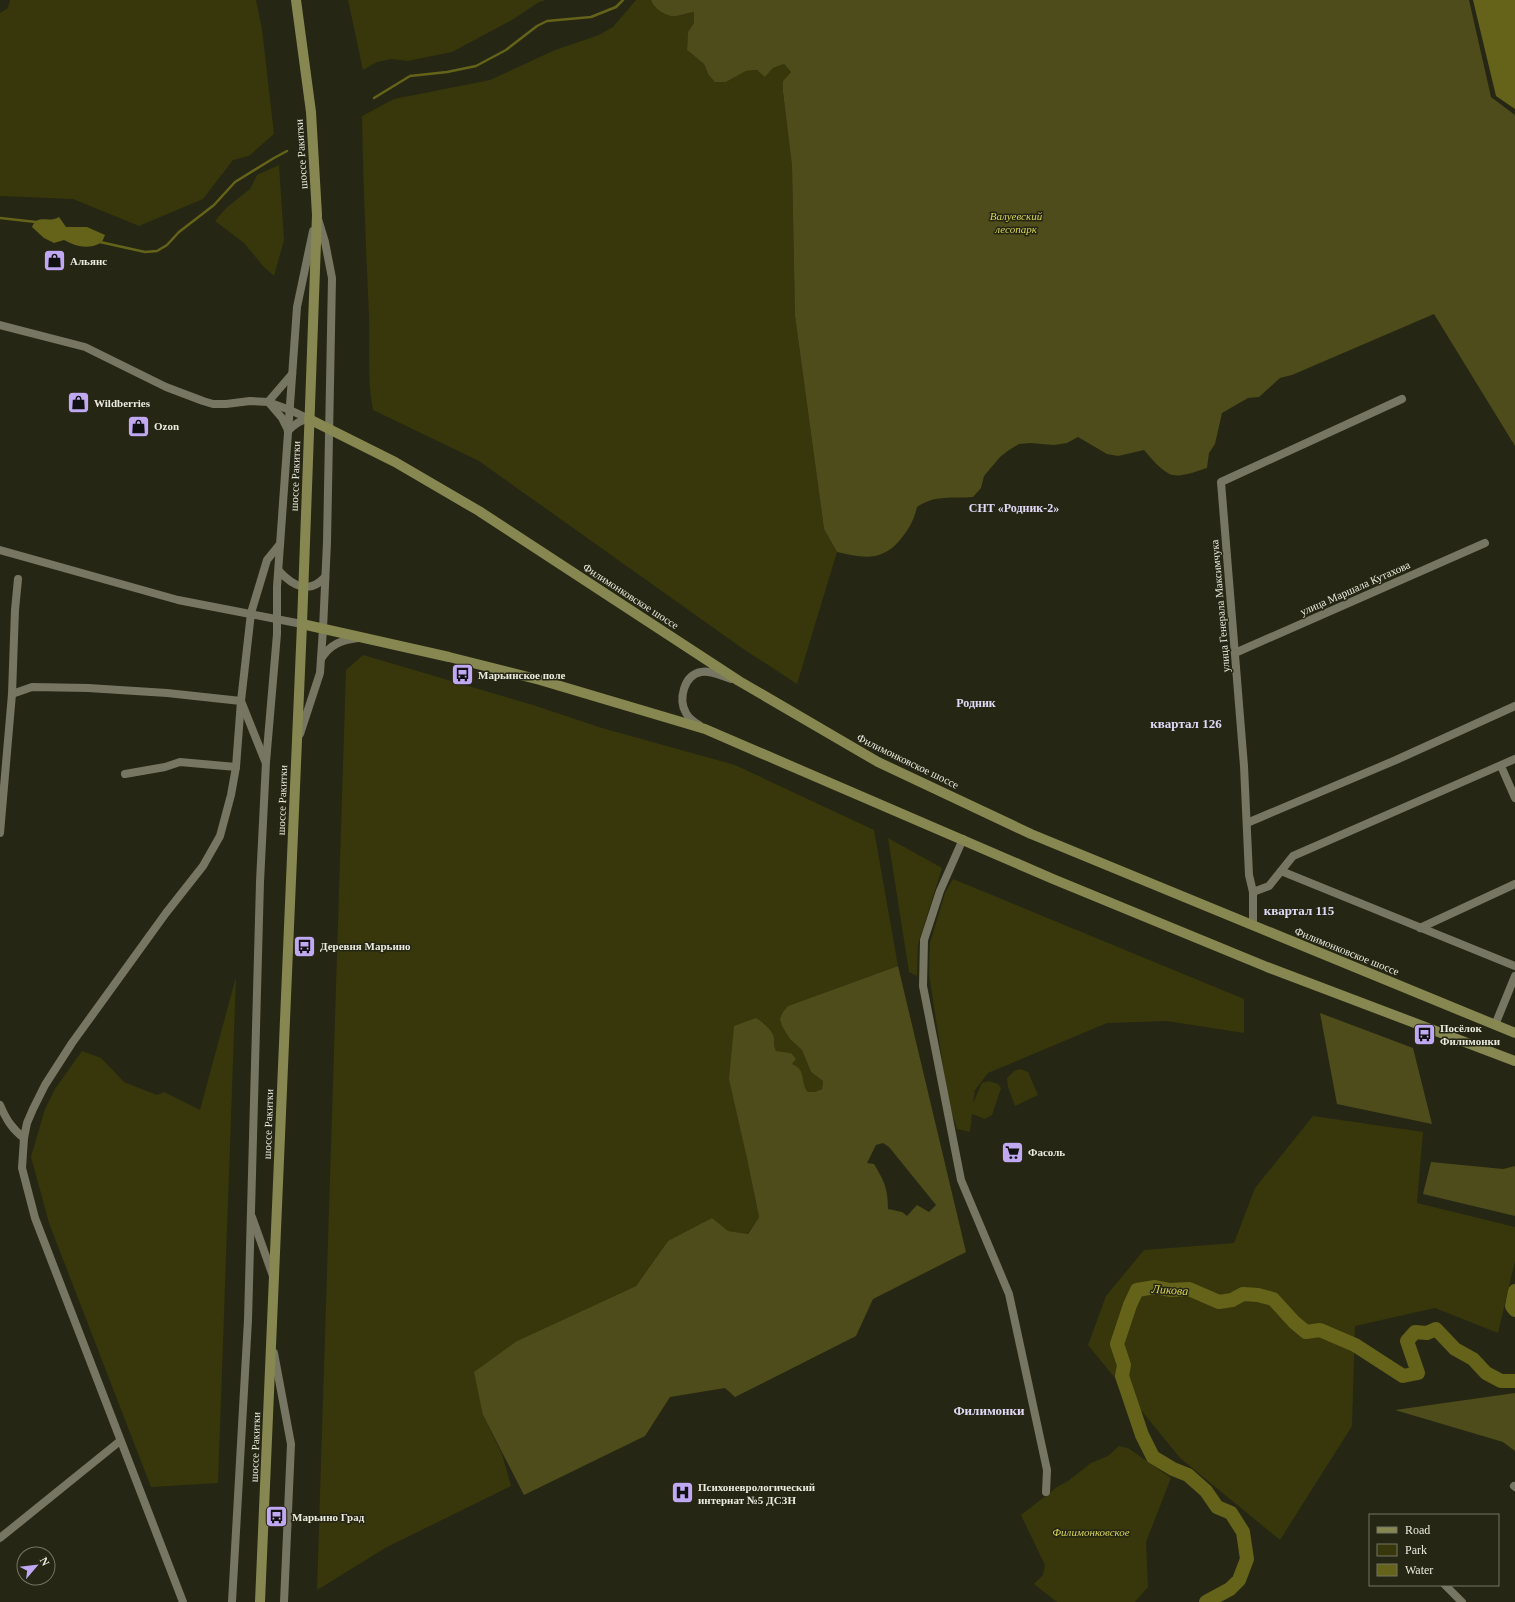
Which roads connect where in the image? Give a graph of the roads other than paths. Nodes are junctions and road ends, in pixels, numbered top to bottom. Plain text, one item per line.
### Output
1 (296, 0) edge
2 (317, 215) junction
3 (0, 325) edge
4 (292, 374) junction
5 (1402, 399) dead end
6 (268, 402) junction
7 (290, 410) junction
8 (309, 419) junction
9 (329, 428) junction
10 (288, 431) junction
11 (281, 543) junction
12 (1484, 543) dead end
13 (0, 550) edge
14 (279, 571) junction
15 (325, 577) junction
16 (18, 579) dead end
17 (303, 587) junction
18 (252, 613) junction
19 (277, 619) junction
20 (302, 624) junction
21 (323, 629) junction
22 (360, 637) junction
23 (1235, 653) junction
24 (321, 659) junction
25 (739, 681) junction
26 (12, 694) junction
27 (241, 701) junction
28 (1515, 706) edge
29 (705, 729) junction
30 (296, 745) junction
31 (1515, 759) edge
32 (266, 762) junction
33 (1501, 766) junction
34 (236, 767) junction
35 (125, 774) dead end
36 (1515, 798) edge
37 (1247, 823) junction
38 (0, 832) edge
39 (963, 839) junction
40 (1281, 871) junction
41 (1515, 884) edge
42 (1253, 892) junction
43 (1253, 925) junction
44 (1420, 928) junction
45 (1515, 966) edge
46 (1515, 976) edge
47 (1495, 1025) junction
48 (1515, 1033) edge
49 (1515, 1060) edge
50 (0, 1105) edge
51 (24, 1138) junction
52 (250, 1213) junction
53 (274, 1279) junction
54 (271, 1340) junction
55 (120, 1441) junction
56 (1046, 1492) dead end
57 (0, 1538) edge
58 (1446, 1586) edge
59 (183, 1602) edge
60 (232, 1602) edge
61 (260, 1602) edge
62 (284, 1602) edge
63 (1462, 1602) edge

1 - 2 main road, шоссе Ракитки
2 - 4 street
2 - 8 main road, шоссе Ракитки
2 - 9 street
3 - 6 street
4 - 6 street
4 - 7 street
5 - 23 street, улица Генерала Максимчука
6 - 7 street
6 - 10 street
7 - 8 street
7 - 10 street
8 - 9 main road, Филимонковское шоссе
8 - 10 street
8 - 17 main road, шоссе Ракитки
9 - 15 street
9 - 25 main road, Филимонковское шоссе
10 - 11 street
11 - 14 street
11 - 18 street
12 - 23 street, улица Маршала Кутахова
13 - 18 street
14 - 17 street
14 - 19 street
15 - 17 street
15 - 21 street
16 - 26 street
17 - 20 main road, шоссе Ракитки
18 - 19 street
18 - 27 street
19 - 20 street
19 - 32 street
20 - 21 main road
20 - 30 main road, шоссе Ракитки
21 - 22 main road
21 - 24 street
22 - 24 street
22 - 29 main road
23 - 37 street, улица Генерала Максимчука
24 - 30 street
25 - 29 street
25 - 43 main road, Филимонковское шоссе
26 - 27 street
26 - 38 street
27 - 32 street
27 - 34 street
28 - 37 street
29 - 39 main road
30 - 53 main road, шоссе Ракитки
31 - 33 street
32 - 52 street
33 - 36 street
33 - 40 street
34 - 35 street
34 - 51 street
37 - 42 street, улица Генерала Максимчука
39 - 49 main road
39 - 56 street
40 - 42 street
40 - 44 street
41 - 44 street
42 - 43 street, улица Генерала Максимчука
43 - 47 main road, Филимонковское шоссе
44 - 45 street
46 - 47 street
47 - 48 main road, Филимонковское шоссе
50 - 51 street
51 - 55 street
52 - 53 street
52 - 60 street
53 - 54 main road, шоссе Ракитки
54 - 61 main road, шоссе Ракитки
54 - 62 street
55 - 57 street
55 - 59 street
58 - 63 street

